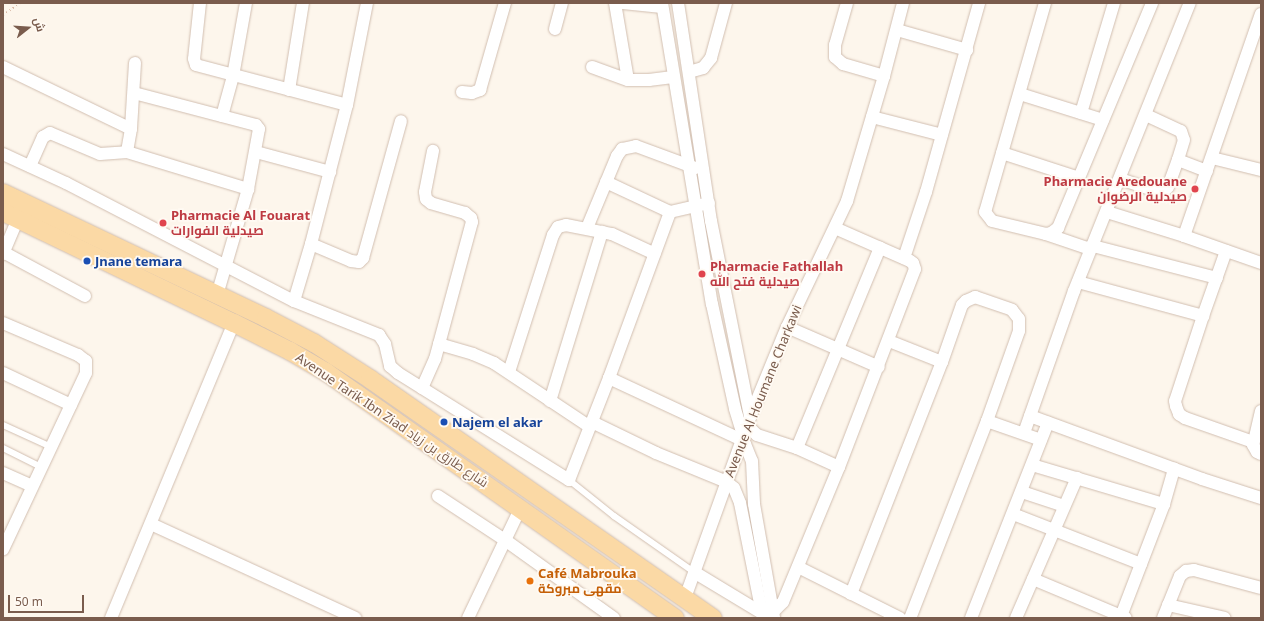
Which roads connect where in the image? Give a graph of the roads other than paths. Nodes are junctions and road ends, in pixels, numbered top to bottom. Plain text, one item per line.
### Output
1 (200, 3) edge
2 (246, 3) edge
3 (303, 3) edge
4 (367, 3) edge
5 (505, 3) edge
6 (562, 3) edge
7 (615, 3) edge
8 (623, 3) edge
9 (678, 3) edge
10 (726, 3) edge
11 (847, 3) edge
12 (903, 3) edge
13 (979, 3) edge
14 (1045, 3) edge
15 (1114, 3) edge
16 (1152, 3) edge
17 (1190, 3) edge
18 (662, 5) edge
19 (1261, 14) edge
20 (555, 29) dead end
21 (897, 30) junction
22 (1256, 49) edge
23 (967, 50) junction
24 (135, 63) dead end
25 (592, 67) dead end
26 (3, 68) edge
27 (689, 72) junction
28 (233, 76) junction
29 (884, 76) junction
30 (673, 77) junction
31 (628, 80) junction
32 (289, 90) junction
33 (462, 92) dead end
34 (134, 93) junction
35 (1020, 94) junction
36 (347, 105) junction
37 (1081, 113) junction
38 (222, 116) junction
39 (1146, 116) junction
40 (872, 117) junction
41 (1104, 120) junction
42 (401, 121) dead end
43 (131, 129) junction
44 (942, 135) junction
45 (433, 151) dead end
46 (127, 152) junction
47 (256, 152) junction
48 (1002, 153) junction
49 (3, 154) edge
50 (1212, 158) junction
51 (1178, 160) junction
52 (30, 166) junction
53 (689, 166) junction
54 (1261, 170) edge
55 (704, 171) junction
56 (1207, 171) junction
57 (330, 172) junction
58 (1079, 178) junction
59 (1120, 179) junction
60 (606, 182) junction
61 (248, 189) junction
62 (3, 193) edge
63 (709, 203) junction
64 (695, 206) junction
65 (670, 212) junction
66 (1107, 212) junction
67 (11, 216) edge
68 (587, 228) junction
69 (835, 228) junction
70 (602, 232) junction
71 (1046, 234) junction
72 (1184, 236) junction
73 (311, 244) junction
74 (1093, 246) junction
75 (880, 248) junction
76 (1226, 251) junction
77 (3, 253) edge
78 (655, 254) junction
79 (904, 258) junction
80 (1261, 264) edge
81 (226, 265) junction
82 (1217, 278) junction
83 (1078, 282) junction
84 (217, 295) junction
85 (85, 296) dead end
86 (294, 301) junction
87 (1203, 316) junction
88 (3, 323) edge
89 (234, 323) junction
90 (788, 327) junction
91 (889, 341) junction
92 (439, 344) junction
93 (838, 350) junction
94 (942, 362) junction
95 (879, 367) junction
96 (509, 372) junction
97 (3, 374) edge
98 (609, 378) junction
99 (422, 388) junction
100 (550, 401) junction
101 (71, 405) junction
102 (1261, 411) edge
103 (1030, 416) junction
104 (987, 421) junction
105 (1048, 423) junction
106 (591, 424) junction
107 (3, 425) edge
108 (745, 430) junction
109 (1024, 433) junction
110 (1042, 440) junction
111 (1253, 442) junction
112 (51, 447) junction
113 (3, 448) edge
114 (797, 448) junction
115 (1261, 454) edge
116 (1032, 465) junction
117 (41, 467) junction
118 (839, 467) junction
119 (1174, 468) junction
120 (3, 473) edge
121 (1076, 478) junction
122 (568, 480) junction
123 (727, 482) junction
124 (32, 486) junction
125 (1022, 492) junction
126 (438, 496) dead end
127 (1261, 498) edge
128 (1164, 504) junction
129 (1064, 506) junction
130 (520, 509) junction
131 (1013, 514) junction
132 (150, 524) junction
133 (1054, 530) junction
134 (505, 540) junction
135 (3, 549) edge
136 (1141, 564) junction
137 (798, 567) junction
138 (694, 572) junction
139 (1033, 579) junction
140 (1261, 588) edge
141 (851, 594) junction
142 (1168, 605) junction
143 (678, 609) edge
144 (770, 614) edge
145 (1124, 617) edge
146 (111, 618) edge
147 (355, 618) edge
148 (468, 618) edge
149 (614, 618) edge
150 (714, 618) edge
151 (900, 618) edge
152 (910, 618) edge
153 (971, 618) edge
154 (1016, 618) edge
155 (1163, 618) edge
156 (1225, 618) edge

1 - 28 street
2 - 28 street
3 - 32 street
4 - 36 street
5 - 33 street
6 - 20 street
7 - 31 street
8 - 18 street
9 - 27 street
10 - 27 street
11 - 29 street
12 - 21 street, Avenue Al Houmane Charkawi
13 - 23 street
14 - 35 street
15 - 37 street
16 - 41 street
17 - 39 street
18 - 30 street
19 - 22 street
21 - 23 street
21 - 29 street, Avenue Al Houmane Charkawi
22 - 50 street
23 - 44 street
24 - 34 street
25 - 31 street
26 - 43 street
27 - 55 street
28 - 32 street
28 - 38 street
29 - 40 street, Avenue Al Houmane Charkawi
30 - 31 street
30 - 53 street
32 - 36 street
34 - 38 street
34 - 43 street
35 - 37 street
35 - 48 street
36 - 57 street
37 - 41 street
38 - 47 street
39 - 51 street
39 - 59 street
40 - 44 street
40 - 69 street, Avenue Al Houmane Charkawi
41 - 58 street
42 - 73 street
43 - 46 street
44 - 79 street
45 - 92 street
46 - 52 street
46 - 61 street
47 - 57 street
47 - 61 street
48 - 58 street
48 - 71 street
49 - 52 street
50 - 54 street
50 - 56 street
51 - 56 street
51 - 59 street
52 - 81 street
53 - 55 street
53 - 60 street
53 - 64 street
55 - 63 street
56 - 72 street
57 - 73 street
58 - 71 street
59 - 66 street
60 - 65 street
60 - 68 street
61 - 81 street
62 - 84 main road, Avenue Tarik Ibn Ziad شارع طارق بن زياد
63 - 64 street
63 - 108 street
64 - 65 street
64 - 108 street
65 - 78 street
66 - 72 street
66 - 74 street
67 - 77 street
67 - 89 main road, Avenue Tarik Ibn Ziad شارع طارق بن زياد
68 - 70 street
68 - 96 street
69 - 75 street
69 - 90 street, Avenue Al Houmane Charkawi
70 - 78 street
70 - 100 street
71 - 74 street
72 - 76 street
73 - 86 street
74 - 82 street
74 - 83 street
75 - 79 street
75 - 93 street
76 - 80 street
76 - 82 street
77 - 85 street
78 - 98 street
79 - 91 street
81 - 84 street
81 - 86 street
82 - 87 street
83 - 87 street
83 - 103 street
84 - 143 main road, Avenue Tarik Ibn Ziad شارع طارق بن زياد
86 - 99 street
87 - 111 street
88 - 101 street
89 - 130 main road, Avenue Tarik Ibn Ziad شارع طارق بن زياد
89 - 132 street
90 - 93 street
90 - 108 street, Avenue Al Houmane Charkawi
91 - 94 street
91 - 95 street
92 - 96 street
92 - 99 street
93 - 95 street
93 - 114 street
94 - 104 street
94 - 141 street
95 - 118 street
96 - 100 street
97 - 101 street
98 - 106 street
98 - 108 street
99 - 122 street
100 - 106 street
101 - 112 street
102 - 111 street
103 - 105 street
103 - 109 street
104 - 109 street
104 - 152 street
105 - 110 street
105 - 119 street
106 - 122 street
106 - 123 street
107 - 112 lane
108 - 114 street
108 - 123 street, Avenue Al Houmane Charkawi
108 - 144 street
109 - 110 street
110 - 116 street
111 - 115 street
112 - 117 street
113 - 117 lane
114 - 118 street
116 - 121 street
116 - 125 street
117 - 124 street
118 - 137 street
119 - 127 street
119 - 128 street
120 - 124 street
121 - 128 street
121 - 129 street
122 - 138 lane
123 - 138 street, Avenue Al Houmane Charkawi
123 - 144 street
124 - 135 street
125 - 129 street
125 - 131 street
126 - 134 street
128 - 136 street
129 - 133 street
130 - 134 street
130 - 143 main road, Avenue Tarik Ibn Ziad شارع طارق بن زياد
131 - 133 street
131 - 153 street
132 - 146 street
132 - 147 street
133 - 136 street
133 - 139 street
134 - 148 street
134 - 149 street
136 - 145 street
137 - 141 street
137 - 144 street
138 - 143 street, Avenue Al Houmane Charkawi
138 - 144 street
139 - 145 street
139 - 154 street
140 - 142 street
141 - 151 street
142 - 155 street
142 - 156 street
143 - 150 main road, Avenue Tarik Ibn Ziad شارع طارق بن زياد

